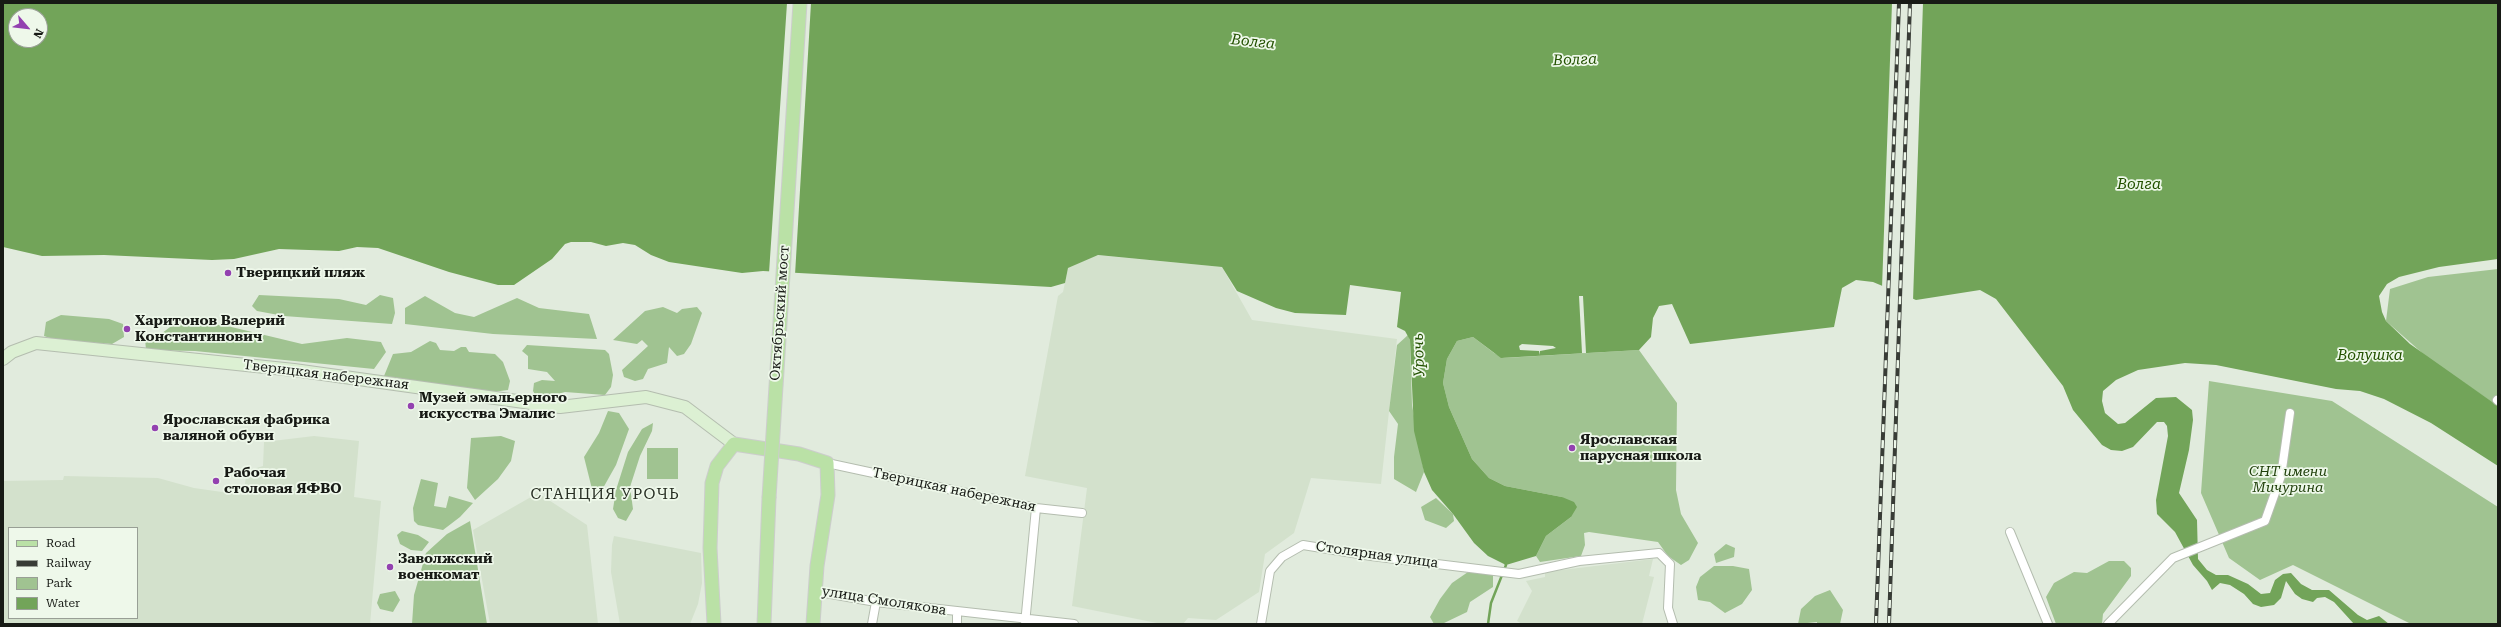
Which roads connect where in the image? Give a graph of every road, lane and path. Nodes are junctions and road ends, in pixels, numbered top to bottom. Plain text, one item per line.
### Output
1 (800, 3) edge
2 (3, 359) edge
3 (2290, 413) dead end
4 (734, 444) junction
5 (827, 463) junction
6 (1036, 508) junction
7 (1082, 513) dead end
8 (2010, 532) dead end
9 (814, 591) junction
10 (876, 602) junction
11 (957, 612) junction
12 (1026, 621) edge
13 (714, 624) edge
14 (764, 624) edge
15 (813, 624) edge
16 (872, 624) edge
17 (957, 624) edge
18 (1074, 624) edge
19 (1261, 624) edge
20 (1673, 624) edge
21 (2048, 624) edge
22 (2108, 624) edge

1 - 14 main road, Октябрьский мост, bridge
2 - 4 street, Тверицкая набережная
3 - 22 street
4 - 5 main road
4 - 13 main road
5 - 6 street, Тверицкая набережная
5 - 9 main road
6 - 7 street, Тверицкая набережная
6 - 12 street
8 - 21 street
9 - 10 street, улица Смолякова
9 - 15 main road
10 - 11 street, улица Смолякова
10 - 16 street
11 - 12 street, улица Смолякова
11 - 17 street
12 - 18 street, улица Смолякова
19 - 20 street, Столярная улица

